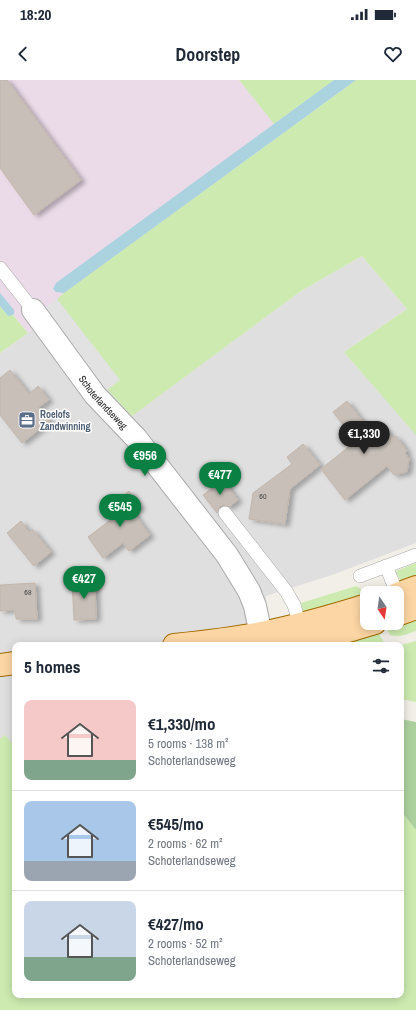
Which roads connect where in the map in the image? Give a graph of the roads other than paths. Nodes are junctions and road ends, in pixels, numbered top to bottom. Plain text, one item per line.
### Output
1 (0, 268) edge
2 (33, 310) joint
3 (225, 513) dead end
4 (416, 555) edge
5 (386, 566) junction
6 (360, 576) dead end
7 (394, 586) edge
8 (416, 587) edge
9 (404, 591) edge
10 (360, 608) edge
11 (416, 608) edge
12 (404, 612) edge
13 (360, 628) edge
14 (302, 633) junction
15 (262, 639) edge
16 (206, 642) edge
17 (287, 642) edge
18 (12, 663) edge
19 (0, 665) edge

1 - 2 lane
2 - 15 street, Schoterlandseweg
3 - 14 lane
4 - 5 lane
5 - 6 lane
5 - 7 lane
8 - 9 main road
10 - 14 main road
11 - 12 main road
13 - 14 main road
14 - 15 main road
14 - 17 main road
15 - 16 main road
18 - 19 main road

